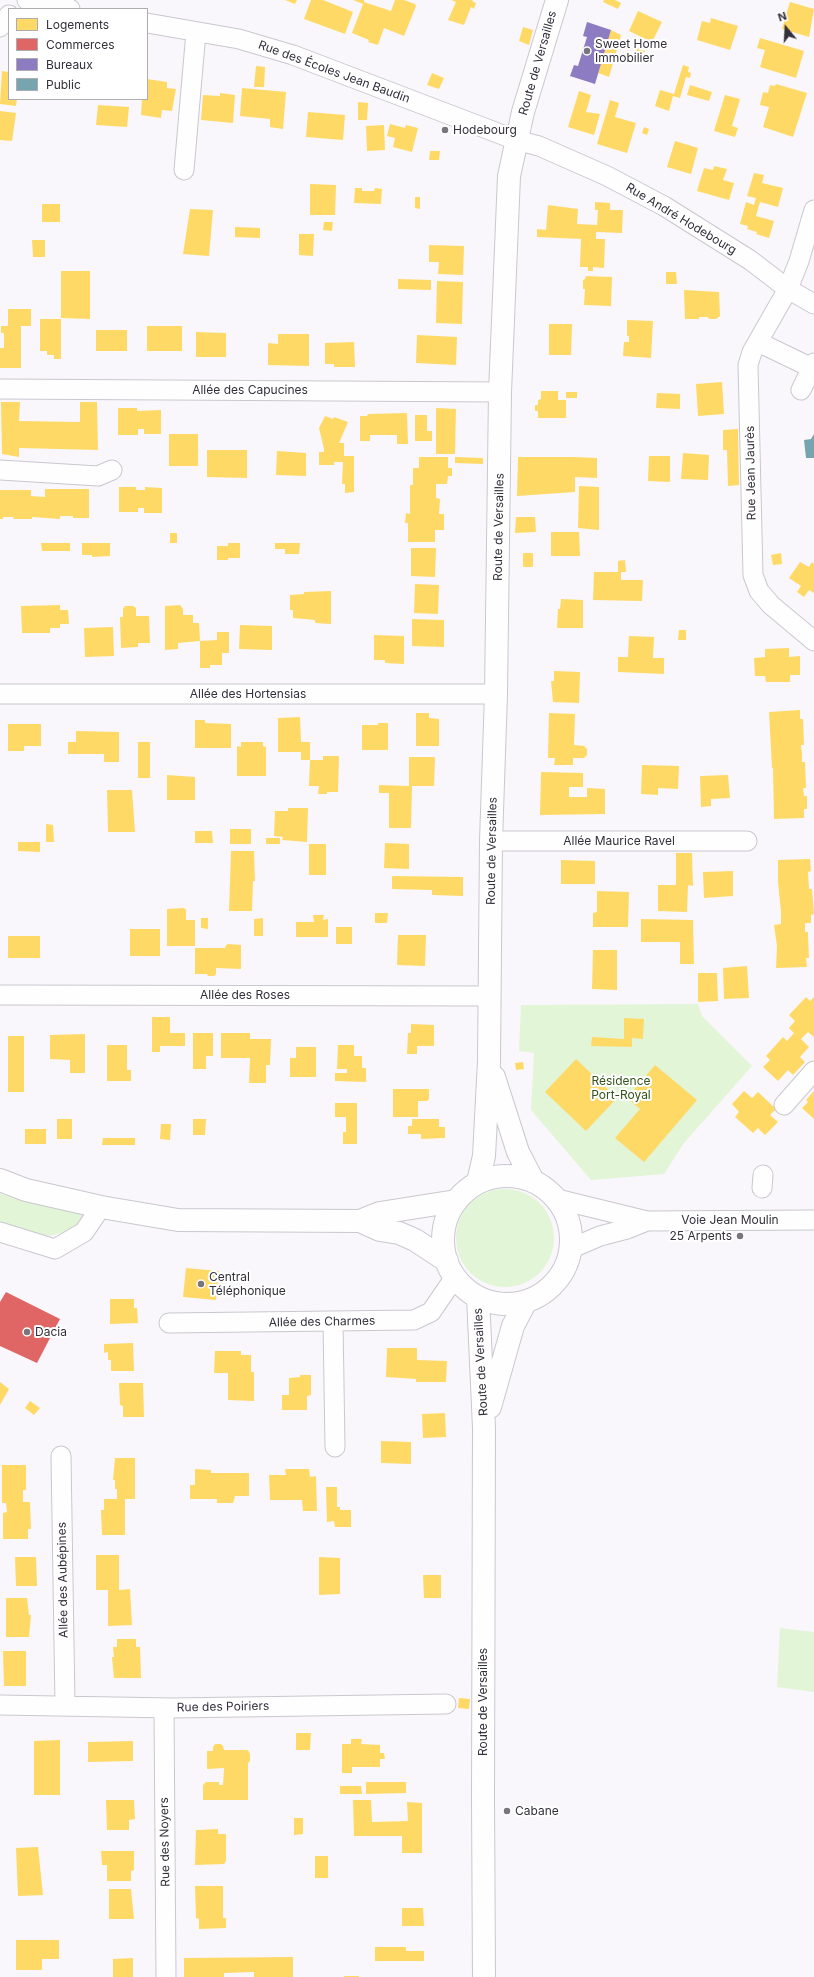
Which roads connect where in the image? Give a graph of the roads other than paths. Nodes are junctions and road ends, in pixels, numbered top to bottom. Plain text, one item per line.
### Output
1 (21, 0) edge
2 (27, 0) edge
3 (557, 0) edge
4 (50, 2) edge
5 (15, 8) edge
6 (67, 8) edge
7 (8, 16) edge
8 (148, 23) edge
9 (0, 27) edge
10 (196, 32) junction
11 (516, 140) junction
12 (184, 170) dead end
13 (814, 210) edge
14 (788, 289) junction
15 (814, 304) edge
16 (758, 342) junction
17 (813, 365) edge
18 (0, 389) edge
19 (801, 390) dead end
20 (500, 392) junction
21 (0, 470) edge
22 (112, 470) dead end
23 (814, 641) edge
24 (0, 694) edge
25 (496, 694) junction
26 (491, 841) junction
27 (747, 841) dead end
28 (0, 995) edge
29 (489, 996) junction
30 (489, 1061) junction
31 (814, 1070) edge
32 (784, 1105) dead end
33 (0, 1180) edge
34 (533, 1181) junction
35 (478, 1182) junction
36 (557, 1199) junction
37 (456, 1201) junction
38 (101, 1207) junction
39 (814, 1220) edge
40 (360, 1221) junction
41 (647, 1221) junction
42 (0, 1232) edge
43 (572, 1248) junction
44 (451, 1269) junction
45 (478, 1297) junction
46 (526, 1301) junction
47 (333, 1321) junction
48 (170, 1323) dead end
49 (484, 1428) junction
50 (335, 1447) dead end
51 (61, 1456) dead end
52 (446, 1704) dead end
53 (0, 1705) edge
54 (65, 1705) junction
55 (164, 1708) junction
56 (166, 1977) edge
57 (484, 1977) edge

1 - 5 street
2 - 4 street
3 - 11 main road, Route de Versailles
4 - 6 street
7 - 9 street
8 - 10 street, Rue des Écoles Jean Baudin
10 - 11 street, Rue des Écoles Jean Baudin
10 - 12 street
11 - 14 street, Rue André Hodebourg
11 - 20 main road, Route de Versailles
13 - 14 street, Rue Jean Jaurès
14 - 15 street, Rue André Hodebourg
14 - 16 street, Rue Jean Jaurès
16 - 17 street
16 - 23 street, Rue Jean Jaurès
17 - 19 street
18 - 20 street, Allée des Capucines
20 - 25 main road, Route de Versailles
21 - 22 street
24 - 25 street, Allée des Hortensias
25 - 26 main road, Route de Versailles
26 - 27 street, Allée Maurice Ravel
26 - 29 main road, Route de Versailles
28 - 29 street, Allée des Roses
29 - 30 main road, Route de Versailles
30 - 34 main road, Route de Versailles
30 - 35 main road, Route de Versailles
31 - 32 street
33 - 38 main road
34 - 35 main road
34 - 36 main road
35 - 37 main road
36 - 41 street, Voie Jean Moulin
36 - 43 main road
37 - 40 main road
37 - 44 main road
38 - 40 main road
38 - 42 street
39 - 41 street, Voie Jean Moulin
40 - 44 main road
41 - 43 street, Voie Jean Moulin
43 - 46 main road
44 - 45 main road
44 - 47 street, Allée des Charmes
45 - 46 main road
45 - 49 main road, Route de Versailles
46 - 49 main road, Route de Versailles
47 - 48 street, Allée des Charmes
47 - 50 street
49 - 57 main road, Route de Versailles
51 - 54 street, Allée des Aubépines
52 - 55 street, Rue des Poiriers
53 - 54 street, Rue des Poiriers
54 - 55 street, Rue des Poiriers
55 - 56 street, Rue des Noyers

